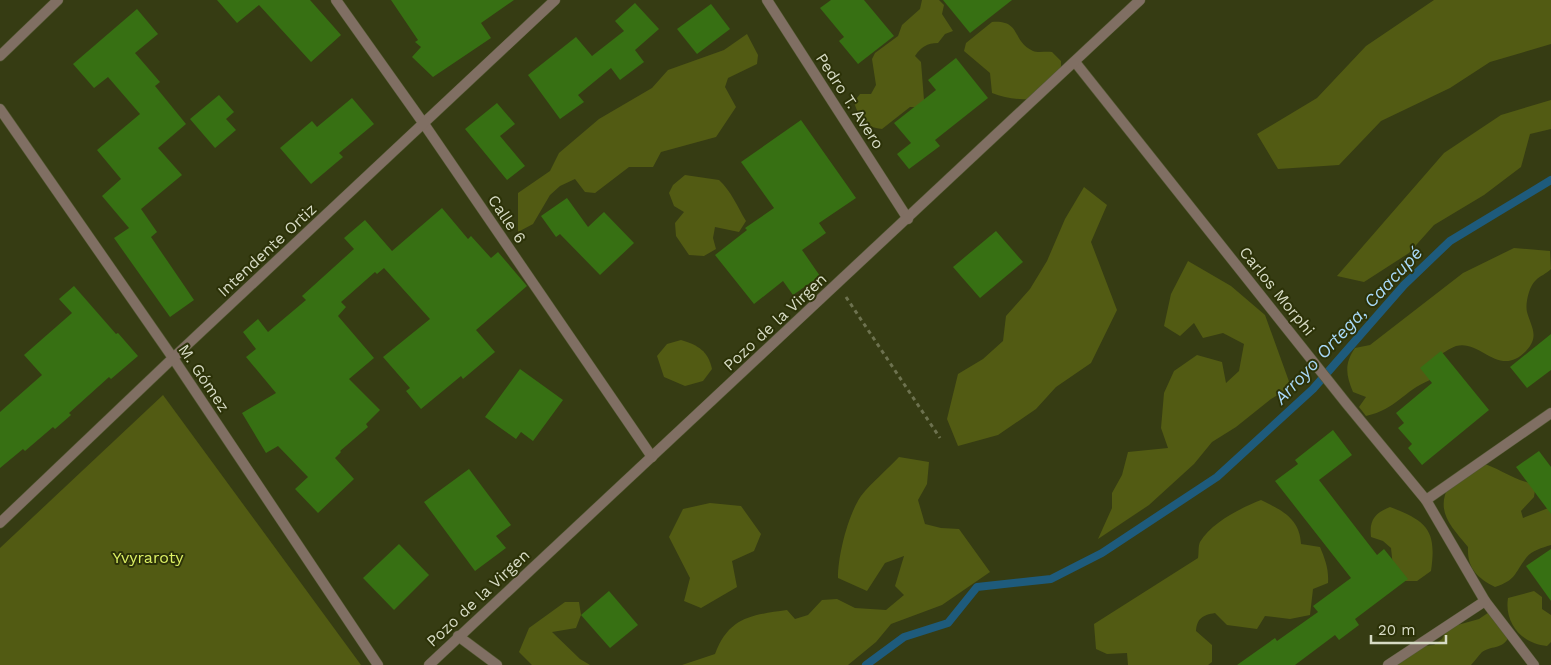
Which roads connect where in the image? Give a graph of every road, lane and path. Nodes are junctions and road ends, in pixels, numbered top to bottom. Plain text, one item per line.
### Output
1 (58, 0) edge
2 (336, 0) edge
3 (555, 0) edge
4 (767, 0) edge
5 (1140, 0) edge
6 (0, 56) edge
7 (1075, 62) junction
8 (0, 110) edge
9 (424, 124) junction
10 (908, 219) junction
11 (838, 284) junction
12 (172, 358) junction
13 (1551, 413) edge
14 (940, 438) dead end
15 (652, 457) junction
16 (1426, 500) junction
17 (0, 523) edge
18 (1485, 601) junction
19 (458, 636) junction
20 (378, 665) edge
21 (429, 665) edge
22 (497, 665) edge
23 (1388, 665) edge
24 (1534, 665) edge

1 - 6 street
2 - 9 street, Calle 6
3 - 9 street, Intendente Ortiz
4 - 10 street, Pedro T. Avero
5 - 7 street, Pozo de la Virgen
7 - 10 street, Pozo de la Virgen
7 - 16 street, Carlos Morphi
8 - 12 street, M. Gómez
9 - 12 street, Intendente Ortiz
9 - 15 street, Calle 6
10 - 11 street, Pozo de la Virgen
11 - 14 path
11 - 15 street, Pozo de la Virgen
12 - 17 street, Intendente Ortiz
12 - 20 street, M. Gómez
13 - 16 street
15 - 19 street, Pozo de la Virgen
16 - 18 street, Carlos Morphi
18 - 23 street
18 - 24 street, Carlos Morphi
19 - 21 street, Pozo de la Virgen
19 - 22 street

